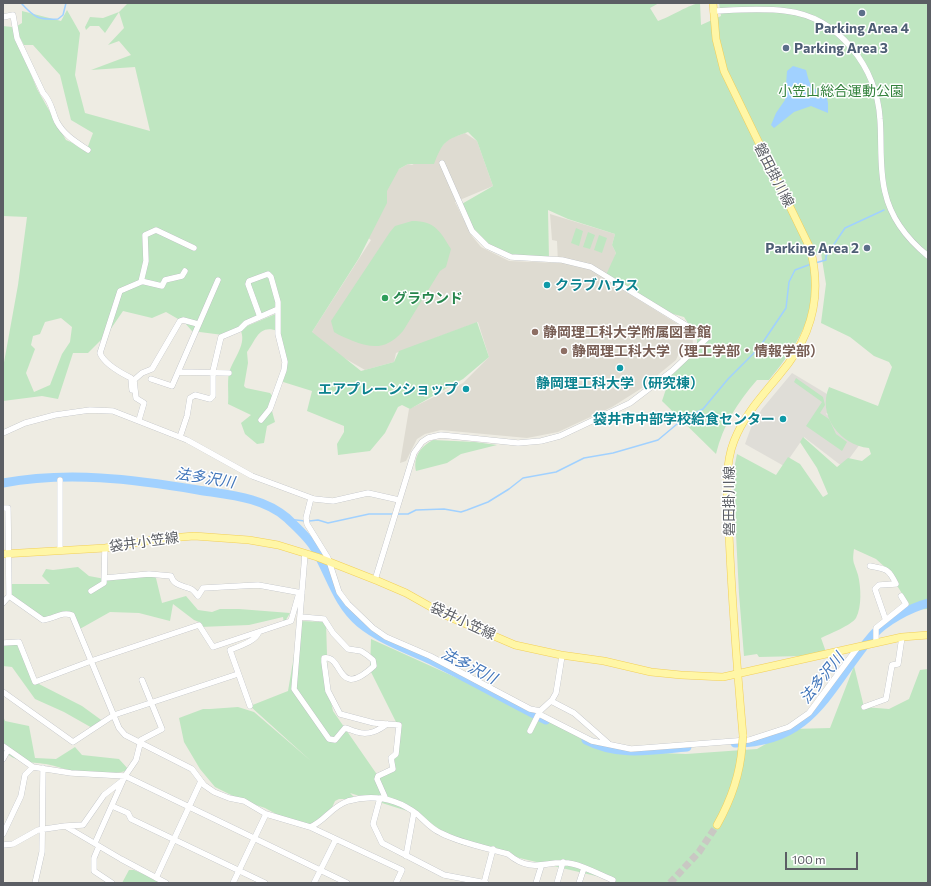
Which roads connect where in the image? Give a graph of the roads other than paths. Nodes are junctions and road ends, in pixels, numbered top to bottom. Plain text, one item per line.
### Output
1 (713, 3) edge
2 (713, 11) junction
3 (3, 16) edge
4 (88, 150) dead end
5 (442, 163) dead end
6 (194, 248) dead end
7 (928, 256) edge
8 (185, 271) dead end
9 (218, 280) dead end
10 (141, 281) junction
11 (278, 309) junction
12 (260, 316) junction
13 (198, 324) junction
14 (213, 371) junction
15 (178, 372) junction
16 (229, 373) dead end
17 (151, 379) dead end
18 (134, 390) junction
19 (139, 420) junction
20 (261, 420) dead end
21 (3, 432) edge
22 (180, 437) junction
23 (60, 480) dead end
24 (311, 498) junction
25 (399, 500) junction
26 (3, 508) edge
27 (105, 548) junction
28 (60, 551) junction
29 (6, 554) edge
30 (306, 554) junction
31 (329, 562) junction
32 (870, 566) dead end
33 (105, 578) junction
34 (375, 580) junction
35 (91, 591) dead end
36 (301, 593) junction
37 (9, 596) junction
38 (901, 596) dead end
39 (3, 603) edge
40 (301, 616) junction
41 (886, 618) junction
42 (259, 632) junction
43 (928, 635) edge
44 (902, 637) junction
45 (3, 643) edge
46 (876, 643) junction
47 (858, 647) junction
48 (562, 656) junction
49 (91, 661) junction
50 (238, 674) junction
51 (738, 674) junction
52 (142, 680) dead end
53 (3, 692) edge
54 (551, 701) junction
55 (151, 703) junction
56 (250, 706) dead end
57 (864, 707) dead end
58 (539, 712) junction
59 (114, 715) junction
60 (388, 724) junction
61 (590, 729) junction
62 (530, 731) dead end
63 (589, 740) junction
64 (140, 743) junction
65 (610, 745) junction
66 (3, 746) edge
67 (8, 750) junction
68 (3, 759) edge
69 (32, 767) junction
70 (43, 768) junction
71 (124, 778) junction
72 (201, 781) junction
73 (382, 798) junction
74 (112, 806) junction
75 (189, 807) junction
76 (414, 812) junction
77 (266, 814) junction
78 (718, 825) tunnel mouth
79 (65, 826) junction
80 (310, 827) junction
81 (42, 829) junction
82 (3, 834) edge
83 (254, 838) junction
84 (174, 839) junction
85 (336, 839) junction
86 (97, 845) junction
87 (3, 846) edge
88 (493, 849) junction
89 (406, 856) junction
90 (563, 862) junction
91 (541, 866) junction
92 (584, 868) junction
93 (239, 870) junction
94 (321, 870) junction
95 (156, 878) junction
96 (36, 883) edge
97 (112, 883) edge
98 (166, 883) edge
99 (233, 883) edge
100 (265, 883) edge
101 (314, 883) edge
102 (347, 883) edge
103 (396, 883) edge
104 (485, 883) edge
105 (536, 883) edge
106 (557, 883) edge
107 (579, 883) edge
108 (612, 883) edge

1 - 2 main road, 磐田掛川線
2 - 7 street
2 - 51 main road, 磐田掛川線
3 - 4 street
5 - 25 street
6 - 10 street
8 - 10 street
9 - 13 street
10 - 18 street
11 - 12 street
11 - 12 street
11 - 20 street
12 - 14 street
13 - 15 street
13 - 18 street
14 - 15 street
14 - 16 street
14 - 22 street
15 - 17 street
18 - 19 street
19 - 21 street
19 - 22 street
22 - 24 street
23 - 28 street
24 - 25 street
24 - 31 street
25 - 34 street
26 - 29 street
27 - 28 main road, 袋井小笠線
27 - 30 main road, 袋井小笠線
27 - 33 street
28 - 29 main road, 袋井小笠線
29 - 37 street
30 - 31 main road, 袋井小笠線
30 - 36 street
31 - 34 main road, 袋井小笠線
31 - 58 street
32 - 41 street
33 - 35 street
33 - 36 street
34 - 48 main road, 袋井小笠線
36 - 40 street
36 - 42 street
37 - 39 street
37 - 49 street
38 - 41 street
40 - 60 street
40 - 60 street
41 - 46 street
42 - 49 street
42 - 50 street
43 - 44 main road, 袋井小笠線
44 - 46 main road, 袋井小笠線
44 - 57 street
45 - 49 street
46 - 47 main road, 袋井小笠線
47 - 51 main road, 袋井小笠線
47 - 65 street
48 - 51 main road, 袋井小笠線
48 - 54 street
49 - 59 street
50 - 55 street
50 - 56 street
51 - 78 main road, 磐田掛川線, bridge
52 - 55 street
53 - 59 street
54 - 58 street
54 - 61 street
55 - 59 street
55 - 64 street
58 - 62 street
58 - 63 street
59 - 64 street
60 - 73 street
61 - 63 street
61 - 65 street
63 - 65 street
64 - 71 street
64 - 72 street
66 - 67 street
67 - 68 street
67 - 69 street
69 - 70 street
69 - 82 street
70 - 71 street
70 - 81 street
71 - 74 street
71 - 75 street
71 - 79 street
72 - 75 street
72 - 77 street
73 - 76 street
73 - 80 street
73 - 89 street
74 - 84 street
74 - 86 street
75 - 83 street
75 - 84 street
76 - 88 street
76 - 89 street
77 - 80 street
77 - 83 street
79 - 81 street
79 - 86 street
80 - 85 street
81 - 87 street
81 - 96 street
83 - 93 street
83 - 94 street
84 - 93 street
84 - 95 street
85 - 94 street
85 - 103 street
86 - 95 street
86 - 97 street
88 - 91 street
88 - 104 street
89 - 104 street
90 - 91 street
90 - 92 street
90 - 106 street
91 - 105 street
92 - 107 street
92 - 108 street
93 - 99 street
93 - 100 street
94 - 101 street
94 - 102 street
95 - 98 street

